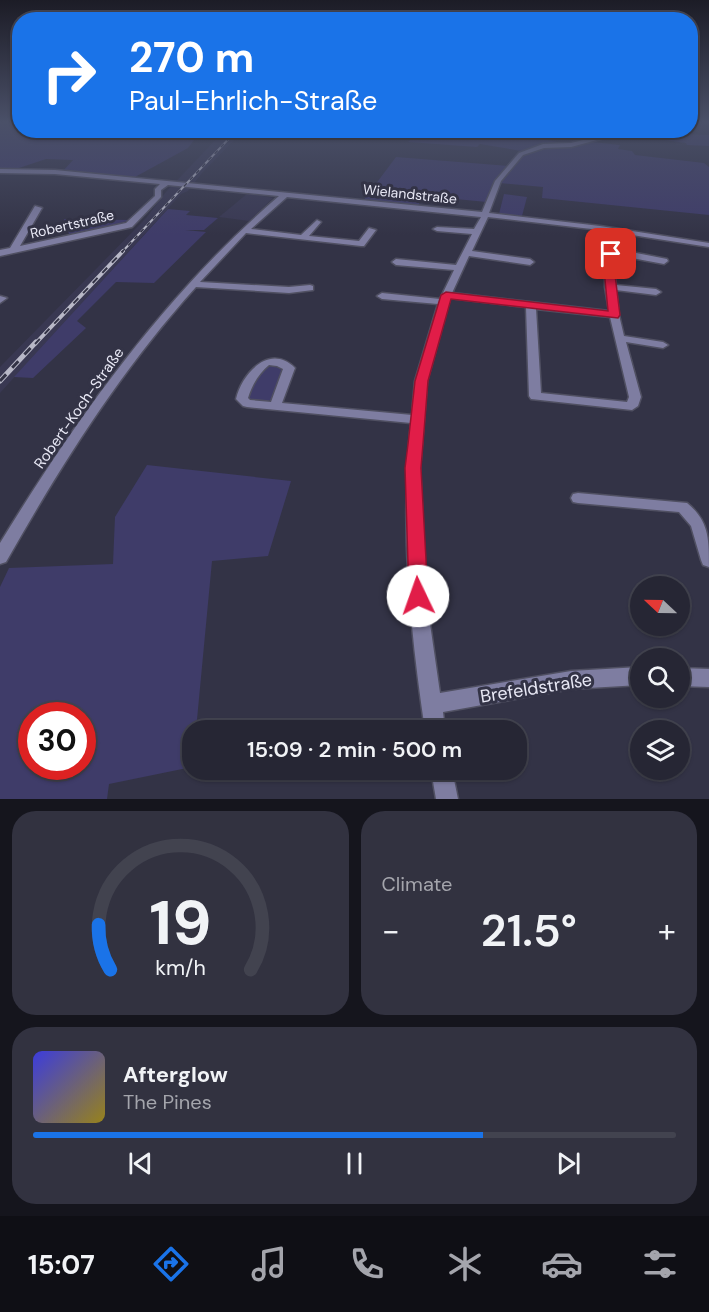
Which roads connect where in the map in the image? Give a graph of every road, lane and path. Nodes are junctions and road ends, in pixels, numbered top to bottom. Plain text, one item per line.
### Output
1 (516, 160) edge
2 (0, 171) edge
3 (165, 183) junction
4 (285, 195) junction
5 (38, 208) dead end
6 (485, 215) junction
7 (317, 222) dead end
8 (437, 229) dead end
9 (372, 230) dead end
10 (245, 231) junction
11 (477, 232) junction
12 (303, 237) junction
13 (709, 245) edge
14 (13, 251) junction
15 (466, 253) junction
16 (0, 254) edge
17 (664, 261) dead end
18 (396, 262) dead end
19 (530, 262) dead end
20 (459, 268) junction
21 (194, 284) junction
22 (610, 287) junction
23 (310, 288) dead end
24 (656, 292) dead end
25 (382, 296) dead end
26 (445, 299) junction
27 (531, 306) junction
28 (614, 315) junction
29 (620, 338) junction
30 (663, 345) dead end
31 (275, 406) dead end
32 (417, 420) junction
33 (578, 498) dead end
34 (0, 557) edge
35 (709, 560) edge
36 (630, 677) edge
37 (690, 677) edge
38 (709, 678) edge
39 (431, 704) junction
40 (433, 720) edge
41 (444, 780) edge
42 (447, 799) edge

1 - 6 street
2 - 3 street, Wielandstraße
3 - 4 street, Wielandstraße
3 - 14 street, Robertstraße
4 - 6 street, Wielandstraße
4 - 10 street, Robert-Koch-Straße
5 - 14 street
6 - 11 street
6 - 13 street, Wielandstraße
7 - 12 street
8 - 11 street
9 - 12 street
10 - 12 street
10 - 21 street, Robert-Koch-Straße
11 - 15 street
14 - 16 street, Robertstraße
15 - 19 street
15 - 20 street
17 - 22 street
18 - 20 street
20 - 26 street
21 - 23 street
21 - 34 street, Robert-Koch-Straße
22 - 24 street
22 - 28 street
25 - 26 street
26 - 27 street
26 - 32 street
27 - 28 street
27 - 29 street
28 - 29 street
29 - 30 street
31 - 32 street
32 - 39 street
33 - 35 street
36 - 39 street, Brefeldstraße
37 - 38 street
39 - 40 street
41 - 42 street

